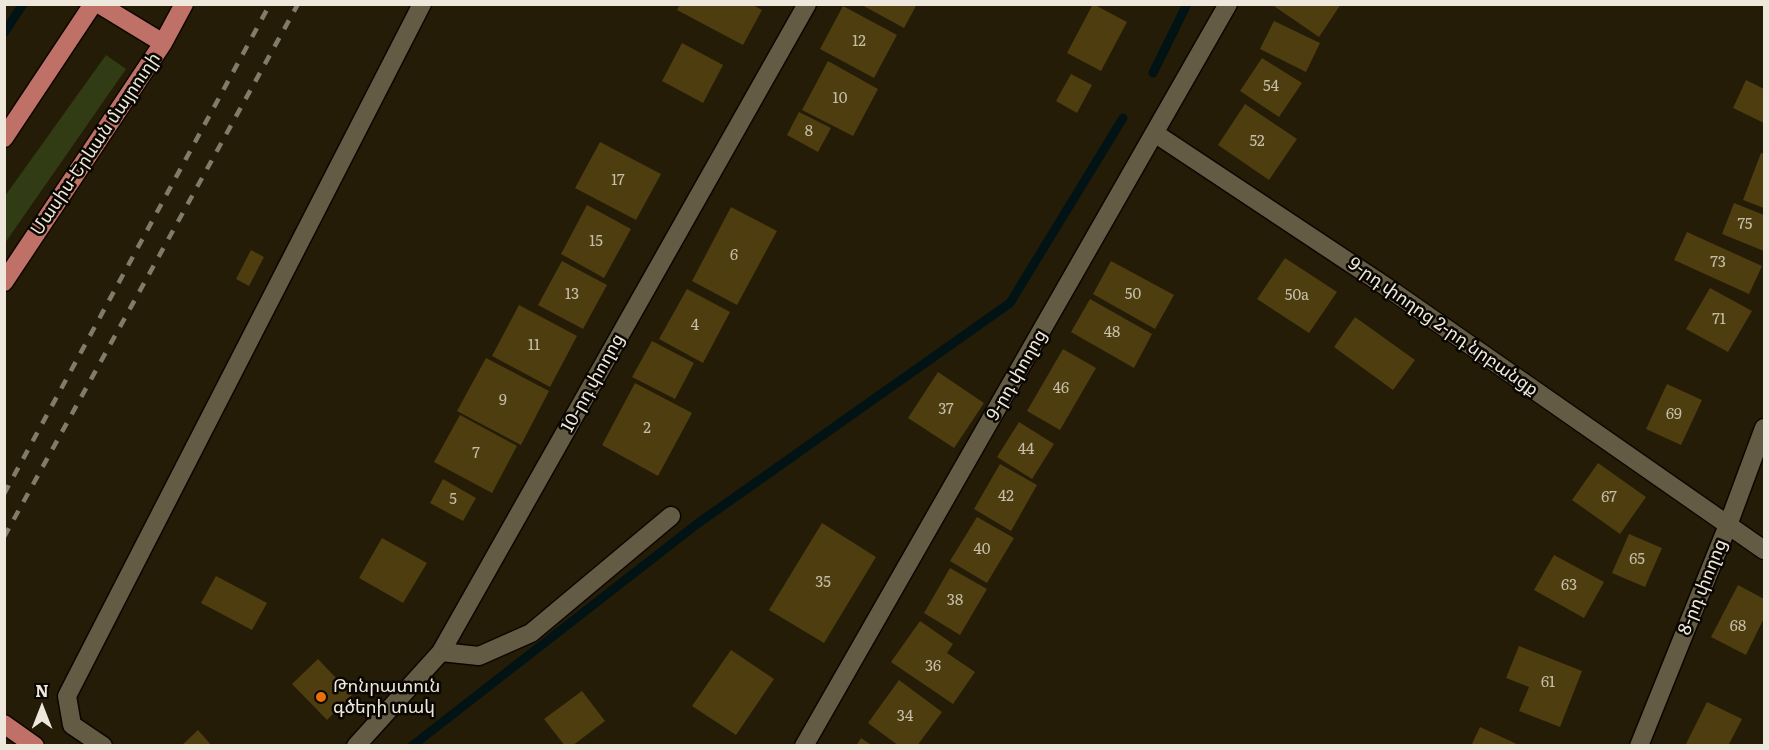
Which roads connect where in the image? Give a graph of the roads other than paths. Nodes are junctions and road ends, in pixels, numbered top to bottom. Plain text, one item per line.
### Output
1 (93, 4) edge
2 (99, 4) edge
3 (184, 4) edge
4 (422, 4) edge
5 (807, 4) edge
6 (1228, 4) edge
7 (163, 43) junction
8 (1156, 134) junction
9 (4, 138) edge
10 (4, 282) edge
11 (1764, 428) edge
12 (671, 516) dead end
13 (1728, 525) junction
14 (1764, 550) edge
15 (441, 652) junction
16 (4, 724) edge
17 (35, 746) edge
18 (103, 746) edge
19 (356, 746) edge
20 (804, 746) edge
21 (1639, 746) edge

1 - 9 main road
2 - 7 main road
3 - 7 main road, Մասիս-Երևան մայրուղի
4 - 18 street
5 - 15 street, 10-րդ փողոց
6 - 8 street, 9-րդ փողոց
7 - 10 main road, Մասիս-Երևան մայրուղի
8 - 13 street, 9-րդ փողոց 2-րդ նրբանցք
8 - 20 street, 9-րդ փողոց
11 - 13 street, 8-րդ փողոց
12 - 15 street
13 - 14 street, 9-րդ փողոց 2-րդ նրբանցք
13 - 21 street, 8-րդ փողոց
15 - 19 street, 10-րդ փողոց
16 - 17 main road

